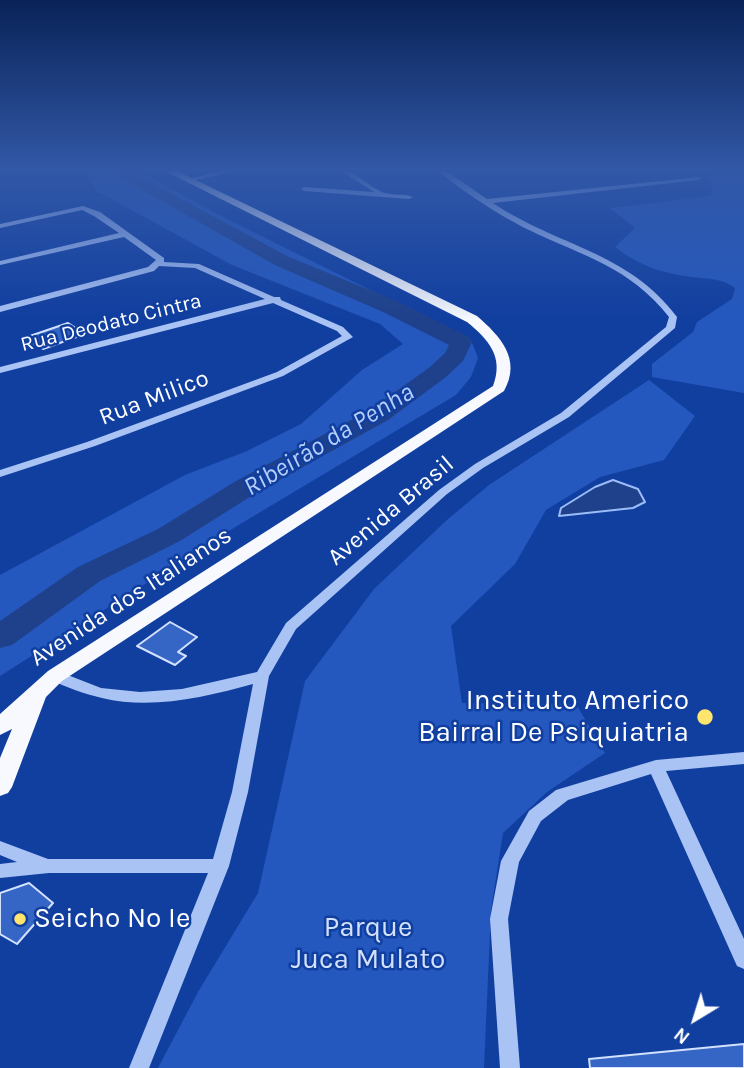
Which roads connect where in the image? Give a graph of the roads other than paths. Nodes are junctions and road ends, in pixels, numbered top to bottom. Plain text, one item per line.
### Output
1 (24, 221) edge
2 (104, 221) edge
3 (271, 221) edge
4 (518, 221) edge
5 (0, 226) edge
6 (125, 234) junction
7 (0, 263) edge
8 (155, 267) junction
9 (276, 299) junction
10 (0, 309) edge
11 (0, 370) edge
12 (0, 474) edge
13 (55, 676) junction
14 (262, 676) junction
15 (37, 691) junction
16 (0, 727) edge
17 (744, 758) edge
18 (656, 766) junction
19 (0, 787) edge
20 (0, 848) edge
21 (49, 866) junction
22 (220, 866) junction
23 (0, 870) edge
24 (744, 960) edge
25 (139, 1068) edge
26 (510, 1068) edge

1 - 5 street
2 - 6 street
3 - 13 main road, Avenida dos Italianos
4 - 14 street, Avenida Brasil
6 - 7 street
6 - 8 street
8 - 9 street
8 - 10 street
9 - 11 street, Rua Deodato Cintra
9 - 12 street, Rua Milico
13 - 14 street
13 - 15 main road, Avenida dos Italianos
14 - 22 street, Avenida Brasil
15 - 16 main road, Avenida dos Italianos
15 - 19 main road, Avenida dos Italianos
17 - 18 street
18 - 24 street
18 - 26 street
20 - 21 street
21 - 22 street
21 - 23 street
22 - 25 street, Avenida Brasil

